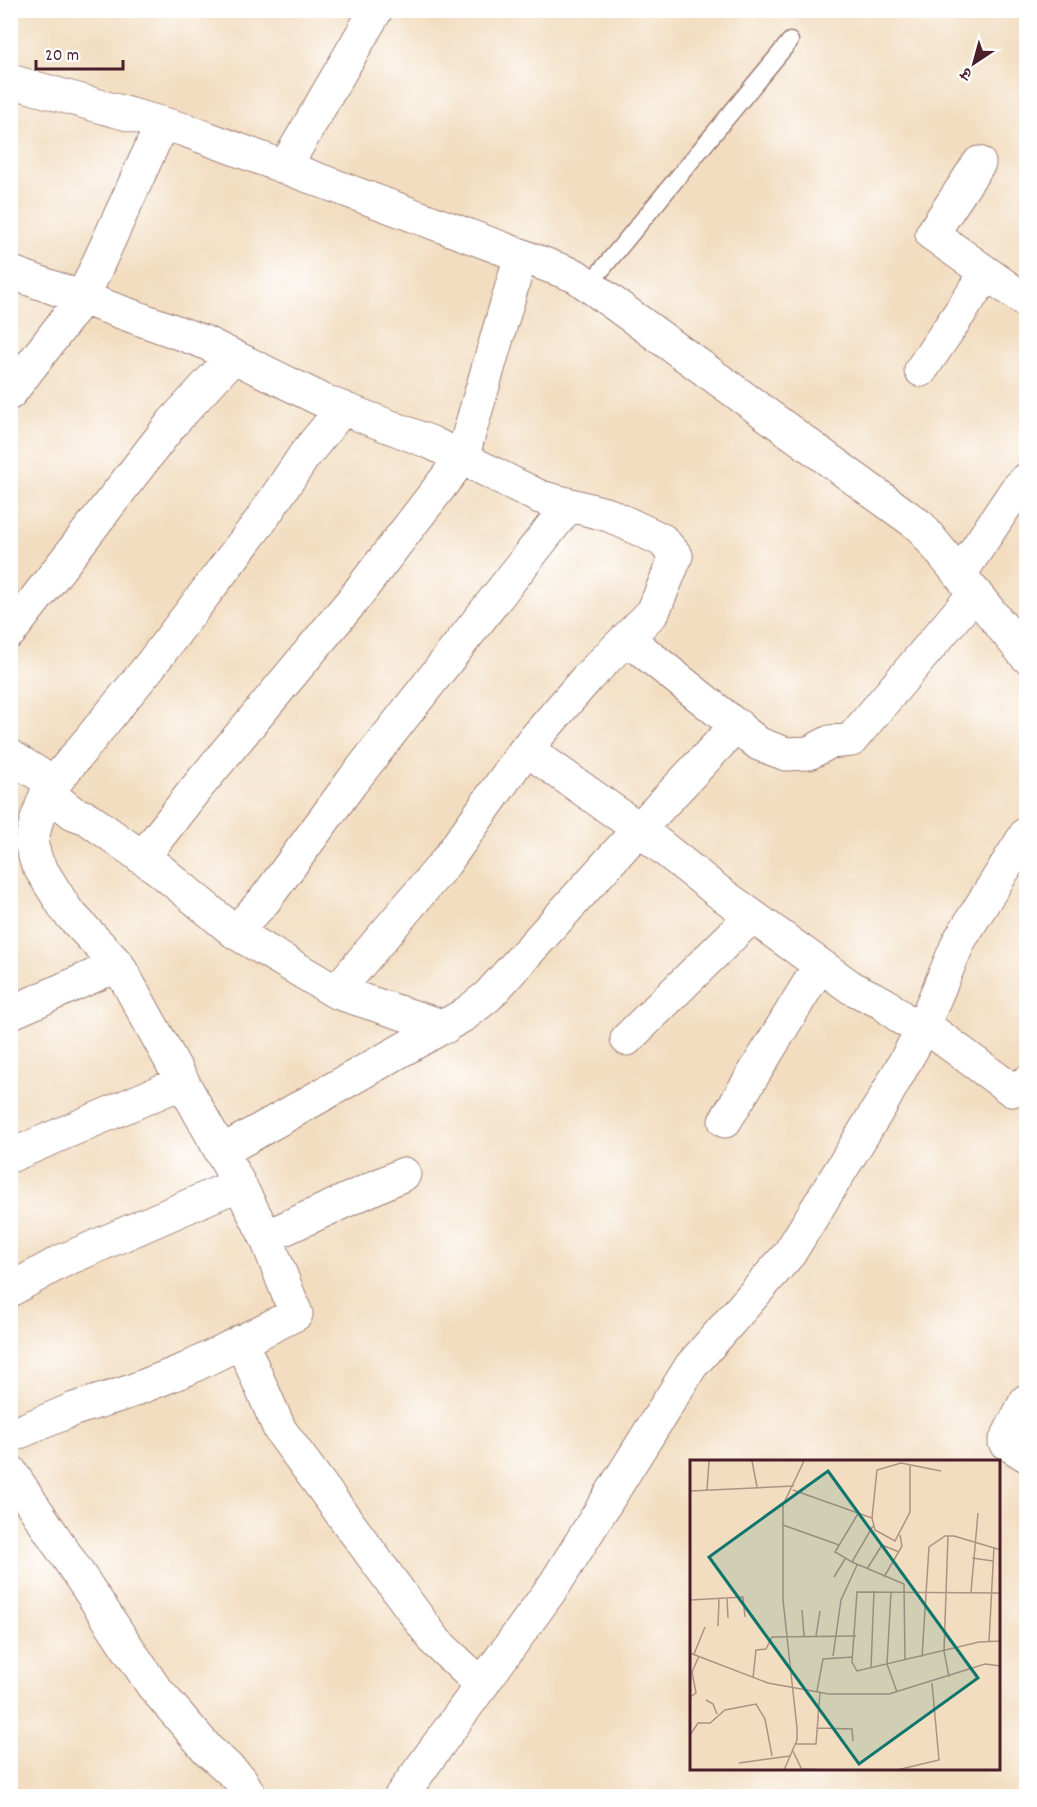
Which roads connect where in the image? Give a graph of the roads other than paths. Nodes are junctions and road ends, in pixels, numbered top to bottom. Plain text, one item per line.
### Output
1 (376, 10) edge
2 (790, 40) dead end
3 (10, 81) edge
4 (162, 124) junction
5 (979, 163) dead end
6 (285, 167) junction
7 (521, 255) junction
8 (10, 272) edge
9 (986, 274) junction
10 (589, 285) junction
11 (82, 299) junction
12 (1026, 301) edge
13 (233, 357) junction
14 (921, 370) dead end
15 (10, 393) edge
16 (343, 408) junction
17 (462, 458) junction
18 (1026, 480) edge
19 (569, 505) junction
20 (967, 584) junction
21 (10, 632) edge
22 (628, 639) junction
23 (1026, 656) edge
24 (737, 725) junction
25 (526, 749) junction
26 (10, 756) edge
27 (47, 792) junction
28 (639, 829) junction
29 (1026, 834) edge
30 (142, 858) junction
31 (752, 916) junction
32 (235, 932) junction
33 (118, 965) junction
34 (820, 965) junction
35 (336, 992) junction
36 (10, 1013) edge
37 (924, 1025) junction
38 (445, 1027) junction
39 (627, 1040) dead end
40 (183, 1082) junction
41 (1026, 1083) edge
42 (725, 1120) dead end
43 (222, 1152) junction
44 (10, 1156) edge
45 (404, 1174) dead end
46 (239, 1184) junction
47 (266, 1237) junction
48 (10, 1290) edge
49 (241, 1341) junction
50 (1026, 1401) edge
51 (10, 1436) edge
52 (1026, 1455) edge
53 (10, 1471) edge
54 (482, 1685) junction
55 (250, 1797) edge
56 (401, 1797) edge

1 - 6 street
2 - 10 lane
3 - 4 street
4 - 6 street
4 - 11 street
5 - 9 street
6 - 7 street
7 - 10 street
7 - 17 street
8 - 11 street
9 - 12 street
9 - 14 street
10 - 20 street
11 - 13 street
11 - 15 street
13 - 16 street
13 - 21 street
16 - 17 street
16 - 27 street
17 - 19 street
17 - 30 street
18 - 20 street
19 - 22 street
19 - 32 street
20 - 23 street
20 - 24 street
22 - 24 street
22 - 25 street
24 - 28 street
25 - 28 street
25 - 35 street
26 - 27 street
27 - 30 street
27 - 33 street
28 - 31 street
28 - 38 street
29 - 37 street
30 - 32 street
31 - 34 street
31 - 39 street
32 - 35 street
33 - 36 street
33 - 40 street
34 - 37 street
34 - 42 street
35 - 38 street
37 - 41 street
37 - 54 street
38 - 43 street
40 - 43 street
40 - 44 street
43 - 46 street
45 - 47 street
46 - 47 street
46 - 48 street
47 - 49 street
49 - 51 street
49 - 54 street
50 - 52 street
53 - 55 street
54 - 56 street

